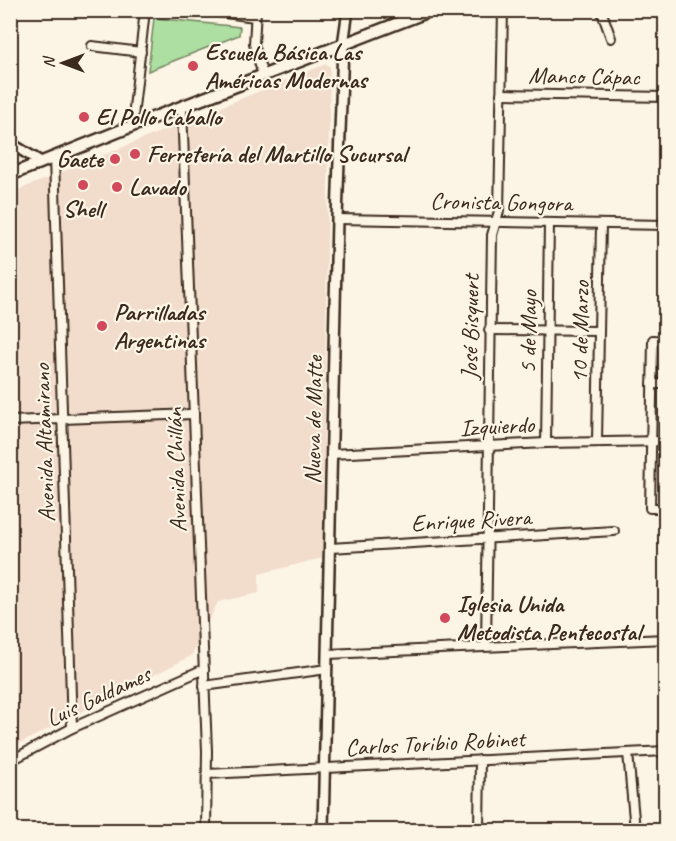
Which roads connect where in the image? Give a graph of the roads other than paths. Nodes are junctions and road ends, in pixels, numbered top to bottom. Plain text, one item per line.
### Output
1 (145, 10) edge
2 (202, 10) edge
3 (348, 10) edge
4 (432, 10) edge
5 (503, 10) edge
6 (602, 10) edge
7 (255, 14) edge
8 (611, 38) dead end
9 (343, 45) junction
10 (92, 46) dead end
11 (141, 52) junction
12 (263, 76) junction
13 (501, 94) junction
14 (666, 97) edge
15 (182, 108) junction
16 (132, 126) junction
17 (10, 143) edge
18 (54, 157) junction
19 (41, 162) junction
20 (10, 175) edge
21 (337, 219) junction
22 (496, 222) junction
23 (549, 223) junction
24 (601, 224) junction
25 (666, 225) edge
26 (489, 330) junction
27 (548, 330) junction
28 (599, 331) junction
29 (666, 340) edge
30 (652, 384) junction
31 (666, 384) edge
32 (194, 414) junction
33 (63, 419) junction
34 (10, 421) edge
35 (597, 441) junction
36 (651, 441) junction
37 (666, 441) edge
38 (546, 443) junction
39 (488, 446) junction
40 (331, 454) junction
41 (666, 508) edge
42 (614, 531) dead end
43 (487, 538) junction
44 (330, 548) junction
45 (666, 639) edge
46 (486, 646) junction
47 (328, 654) junction
48 (204, 669) junction
49 (327, 669) junction
50 (204, 686) junction
51 (72, 728) junction
52 (666, 751) edge
53 (628, 753) junction
54 (480, 760) junction
55 (10, 761) edge
56 (325, 768) junction
57 (207, 774) junction
58 (206, 831) edge
59 (323, 831) edge
60 (479, 831) edge
61 (635, 831) edge

1 - 11 street
2 - 7 street
3 - 9 street, Nueva de Matte
4 - 9 main road
5 - 13 street, José Bisquert
6 - 8 street
7 - 12 street
9 - 12 main road
9 - 21 street, Nueva de Matte
10 - 11 street
11 - 16 street
12 - 15 main road
13 - 14 street, Manco Cápac
13 - 22 street, José Bisquert
15 - 16 main road
15 - 32 street, Avenida Chillán
16 - 18 main road
17 - 19 street
18 - 19 main road
18 - 33 street, Avenida Altamirano
19 - 20 main road
21 - 22 street, Cronista Gongora
21 - 40 street, Nueva de Matte
22 - 23 street, Cronista Gongora
22 - 26 street, José Bisquert
23 - 24 street, Cronista Gongora
23 - 27 street, 5 de Mayo
24 - 25 street, Cronista Gongora
24 - 28 street, 10 de Marzo
26 - 27 street
26 - 39 street, José Bisquert
27 - 28 street
27 - 38 street, 5 de Mayo
28 - 35 street, 10 de Marzo
29 - 30 street
30 - 31 street
30 - 36 street
32 - 33 street
32 - 48 street, Avenida Chillán
33 - 34 street
33 - 51 street, Avenida Altamirano
35 - 36 street, Izquierdo
35 - 38 street, Izquierdo
36 - 37 street, Izquierdo
36 - 41 street
38 - 39 street, Izquierdo
39 - 40 street, Izquierdo
39 - 43 street, José Bisquert
40 - 44 street, Nueva de Matte
42 - 43 street, Enrique Rivera
43 - 44 street, Enrique Rivera
43 - 46 street, José Bisquert
44 - 47 street, Nueva de Matte
45 - 46 street
46 - 47 street
47 - 49 street, Nueva de Matte
48 - 50 street, Avenida Chillán
48 - 51 street, Luis Galdames
49 - 50 street
49 - 56 street, Nueva de Matte
50 - 57 street, Avenida Chillán
51 - 55 street, Luis Galdames
52 - 53 street, Carlos Toribio Robinet
53 - 54 street, Carlos Toribio Robinet
53 - 61 street
54 - 56 street, Carlos Toribio Robinet
54 - 60 street
56 - 57 street, Carlos Toribio Robinet
56 - 59 street, Nueva de Matte
57 - 58 street, Avenida Chillán

